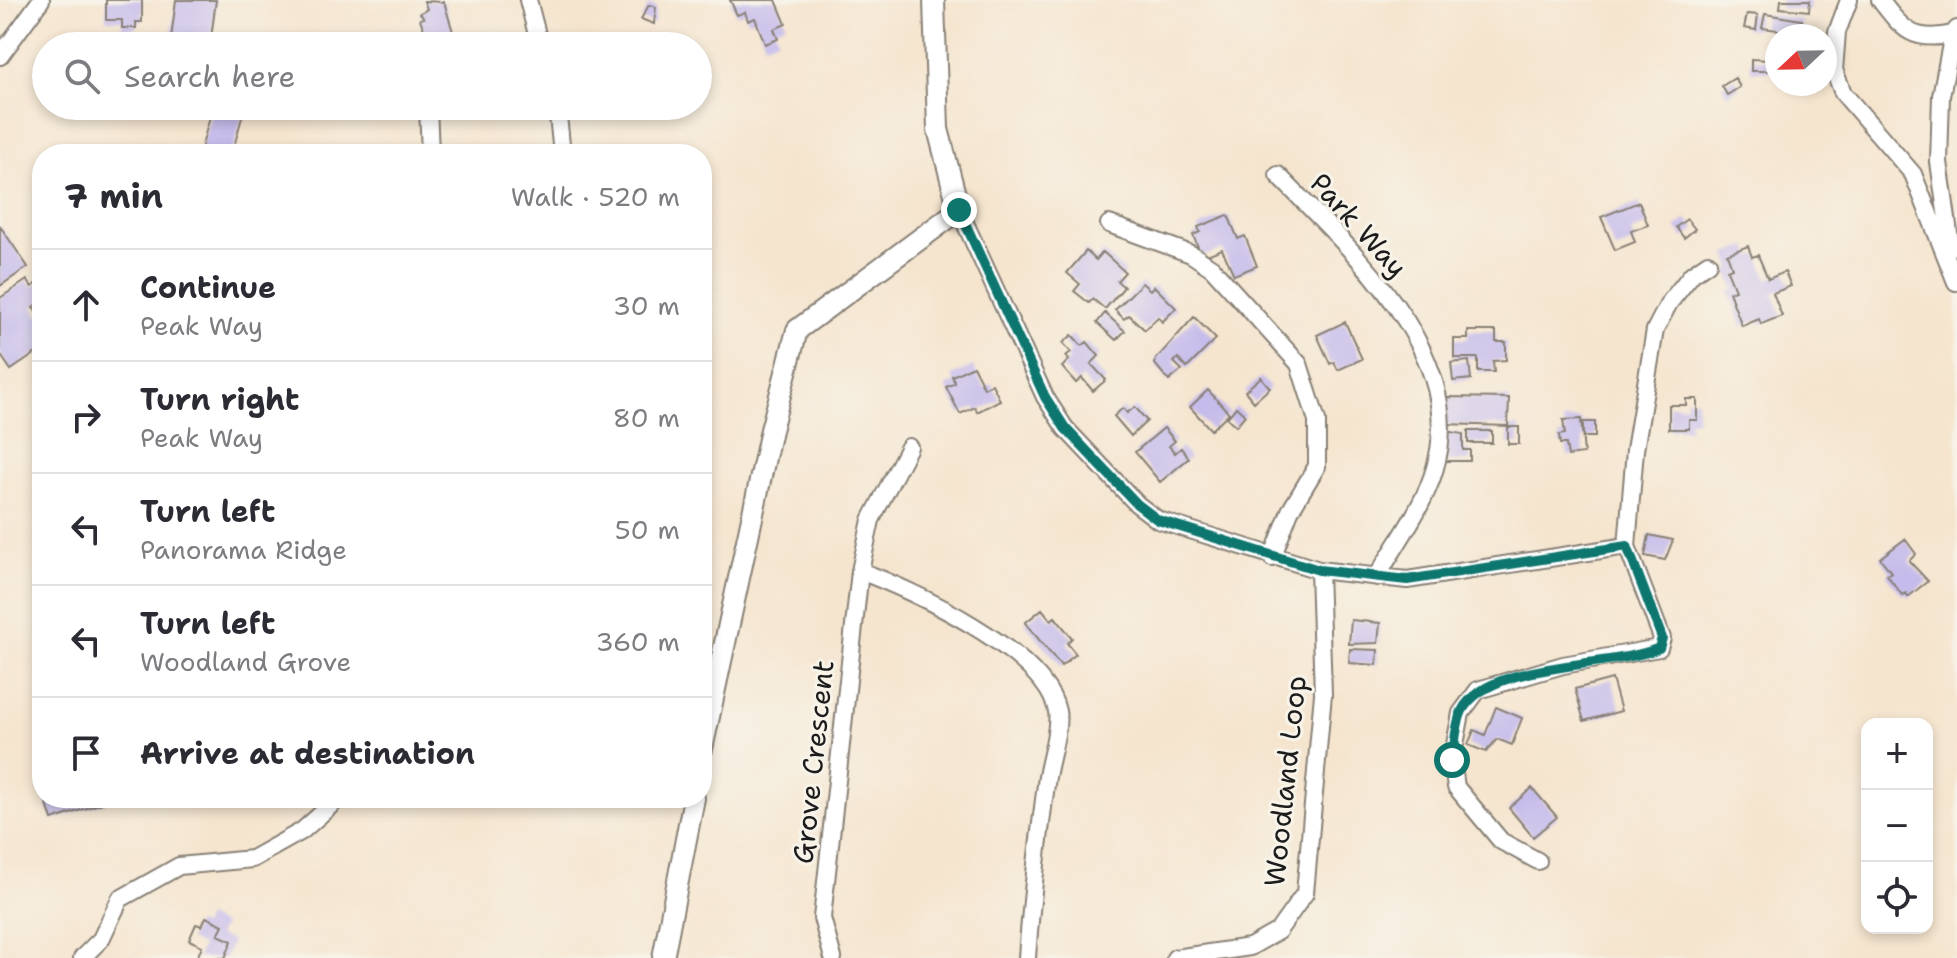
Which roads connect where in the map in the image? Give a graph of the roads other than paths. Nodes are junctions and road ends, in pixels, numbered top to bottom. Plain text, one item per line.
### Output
1 (41, 0) edge
2 (528, 0) edge
3 (934, 0) edge
4 (1849, 0) edge
5 (1880, 0) edge
6 (1955, 31) edge
7 (536, 32) edge
8 (0, 56) edge
9 (429, 120) edge
10 (558, 120) edge
11 (430, 144) edge
12 (561, 144) edge
13 (1278, 175) dead end
14 (959, 210) junction
15 (1109, 224) dead end
16 (1708, 263) dead end
17 (1956, 282) edge
18 (1957, 289) edge
19 (909, 447) dead end
20 (1627, 546) junction
21 (1272, 558) junction
22 (1319, 570) junction
23 (860, 571) junction
24 (1377, 577) junction
25 (712, 703) edge
26 (328, 808) edge
27 (692, 808) edge
28 (1538, 861) dead end
29 (82, 958) edge
30 (663, 958) edge
31 (833, 958) edge
32 (1027, 958) edge
33 (1175, 958) edge

1 - 8 street
2 - 7 street
3 - 14 main road
4 - 17 street
5 - 6 street
6 - 17 street
9 - 11 street
10 - 12 street
13 - 24 street, Park Way
14 - 21 street
14 - 25 main road
15 - 21 street
16 - 20 street
17 - 18 street
19 - 23 street, Grove Crescent
20 - 24 street
20 - 28 street
21 - 22 street
22 - 24 street
22 - 33 street, Woodland Loop
23 - 31 street, Grove Crescent
23 - 32 street
26 - 29 street
27 - 30 main road

